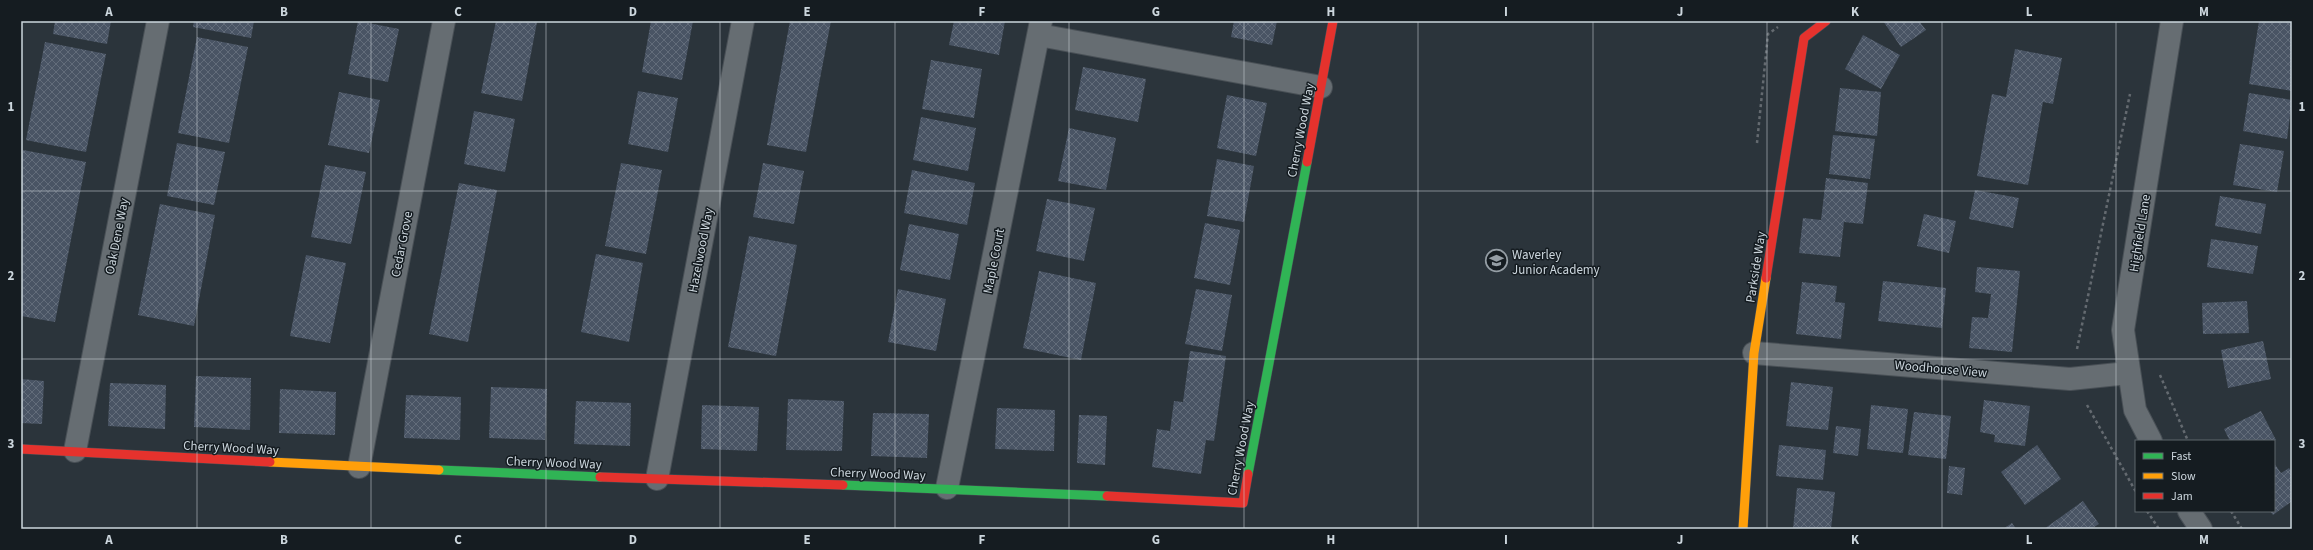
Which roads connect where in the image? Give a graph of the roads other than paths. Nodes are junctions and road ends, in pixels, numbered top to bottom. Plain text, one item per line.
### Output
1 (158, 21) edge
2 (444, 21) edge
3 (743, 21) edge
4 (1334, 21) edge
5 (1826, 21) edge
6 (2172, 21) edge
7 (1040, 28) edge
8 (1321, 87) junction
9 (1754, 353) junction
10 (2128, 373) junction
11 (2150, 440) edge
12 (21, 449) edge
13 (75, 451) junction
14 (359, 467) junction
15 (657, 479) junction
16 (947, 488) junction
17 (2190, 512) edge
18 (1743, 529) edge
19 (2201, 529) edge

1 - 13 street, Oak Dene Way
2 - 14 street, Cedar Grove
3 - 15 street, Hazelwood Way
4 - 8 street, Cherry Wood Way
5 - 9 street, Parkside Way
6 - 10 street, Highfield Lane
7 - 8 street
7 - 16 street, Maple Court
8 - 16 street, Cherry Wood Way
9 - 10 street, Woodhouse View
9 - 18 street, Parkside Way
10 - 11 street, Highfield Lane
12 - 13 street, Cherry Wood Way
13 - 14 street, Cherry Wood Way
14 - 15 street, Cherry Wood Way
15 - 16 street, Cherry Wood Way
17 - 19 street

